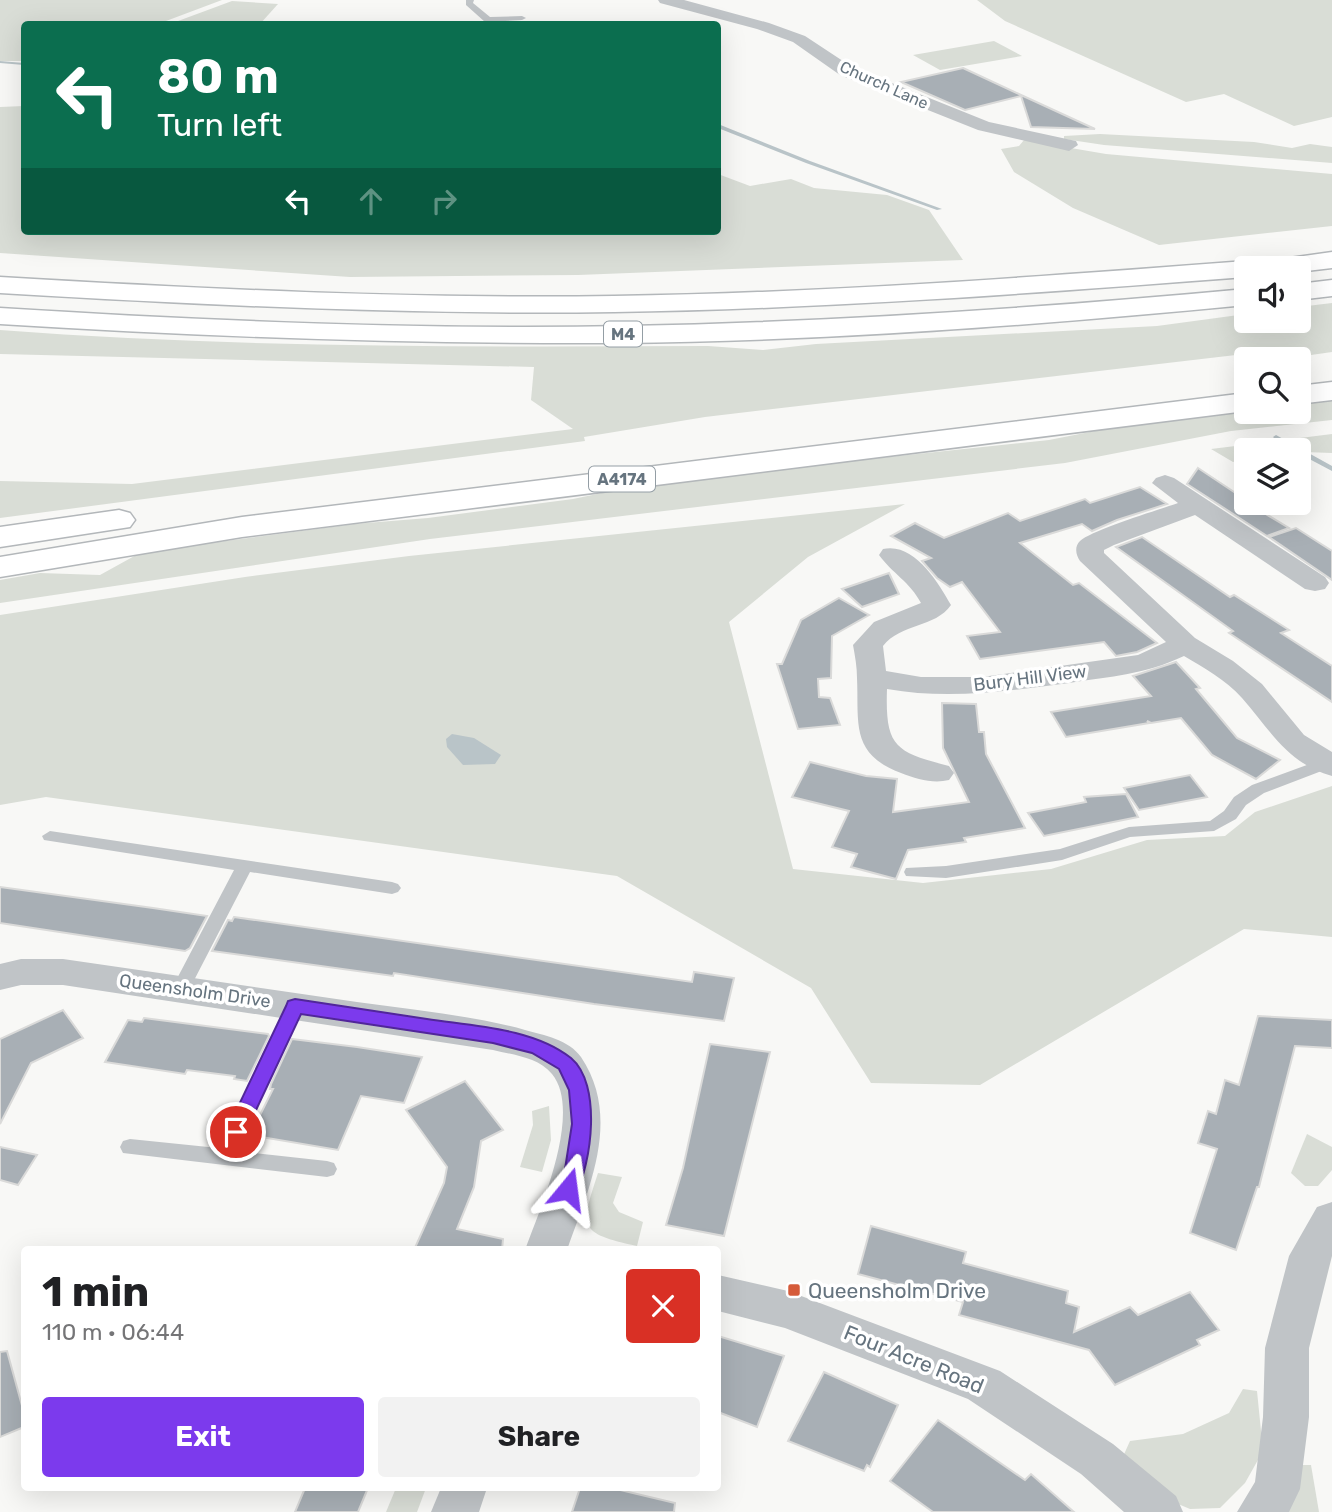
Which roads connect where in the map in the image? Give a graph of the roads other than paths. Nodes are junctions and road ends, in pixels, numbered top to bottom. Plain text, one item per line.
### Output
1 (470, 0) edge
2 (666, 0) edge
3 (522, 18) dead end
4 (1069, 145) dead end
5 (1332, 260) edge
6 (1311, 262) edge
7 (1234, 270) edge
8 (0, 285) edge
9 (1332, 288) edge
10 (1311, 290) edge
11 (1234, 298) edge
12 (0, 316) edge
13 (1332, 370) edge
14 (1311, 372) edge
15 (1234, 382) edge
16 (1332, 391) edge
17 (1311, 393) edge
18 (1234, 403) edge
19 (1165, 482) dead end
20 (1198, 505) junction
21 (0, 537) edge
22 (893, 555) dead end
23 (0, 566) edge
24 (1315, 583) dead end
25 (1185, 644) junction
26 (872, 678) junction
27 (1329, 765) edge
28 (939, 773) dead end
29 (50, 836) dead end
30 (245, 865) junction
31 (912, 872) dead end
32 (392, 888) dead end
33 (0, 977) edge
34 (180, 989) junction
35 (295, 1006) junction
36 (130, 1147) dead end
37 (224, 1157) junction
38 (327, 1169) dead end
39 (1332, 1219) edge
40 (547, 1246) edge
41 (721, 1294) edge
42 (463, 1491) edge
43 (455, 1512) edge
44 (1159, 1512) edge
45 (1261, 1512) edge

1 - 3 lane
2 - 4 street, Church Lane
5 - 6 highway
7 - 8 highway, M4
9 - 10 highway
11 - 12 highway, M4
13 - 14 highway
15 - 21 highway, A4174
16 - 17 highway
18 - 23 highway, A4174
19 - 20 street
20 - 24 street
20 - 25 street
22 - 26 street
25 - 26 street, Bury Hill View
25 - 27 street
26 - 28 street
27 - 31 lane
29 - 30 lane
30 - 32 lane
30 - 34 lane
33 - 34 street, Queensholm Drive
34 - 35 street, Queensholm Drive
35 - 37 lane
35 - 40 street, Queensholm Drive
36 - 37 lane
37 - 38 lane
39 - 45 street
41 - 44 street, Four Acre Road
42 - 43 street

